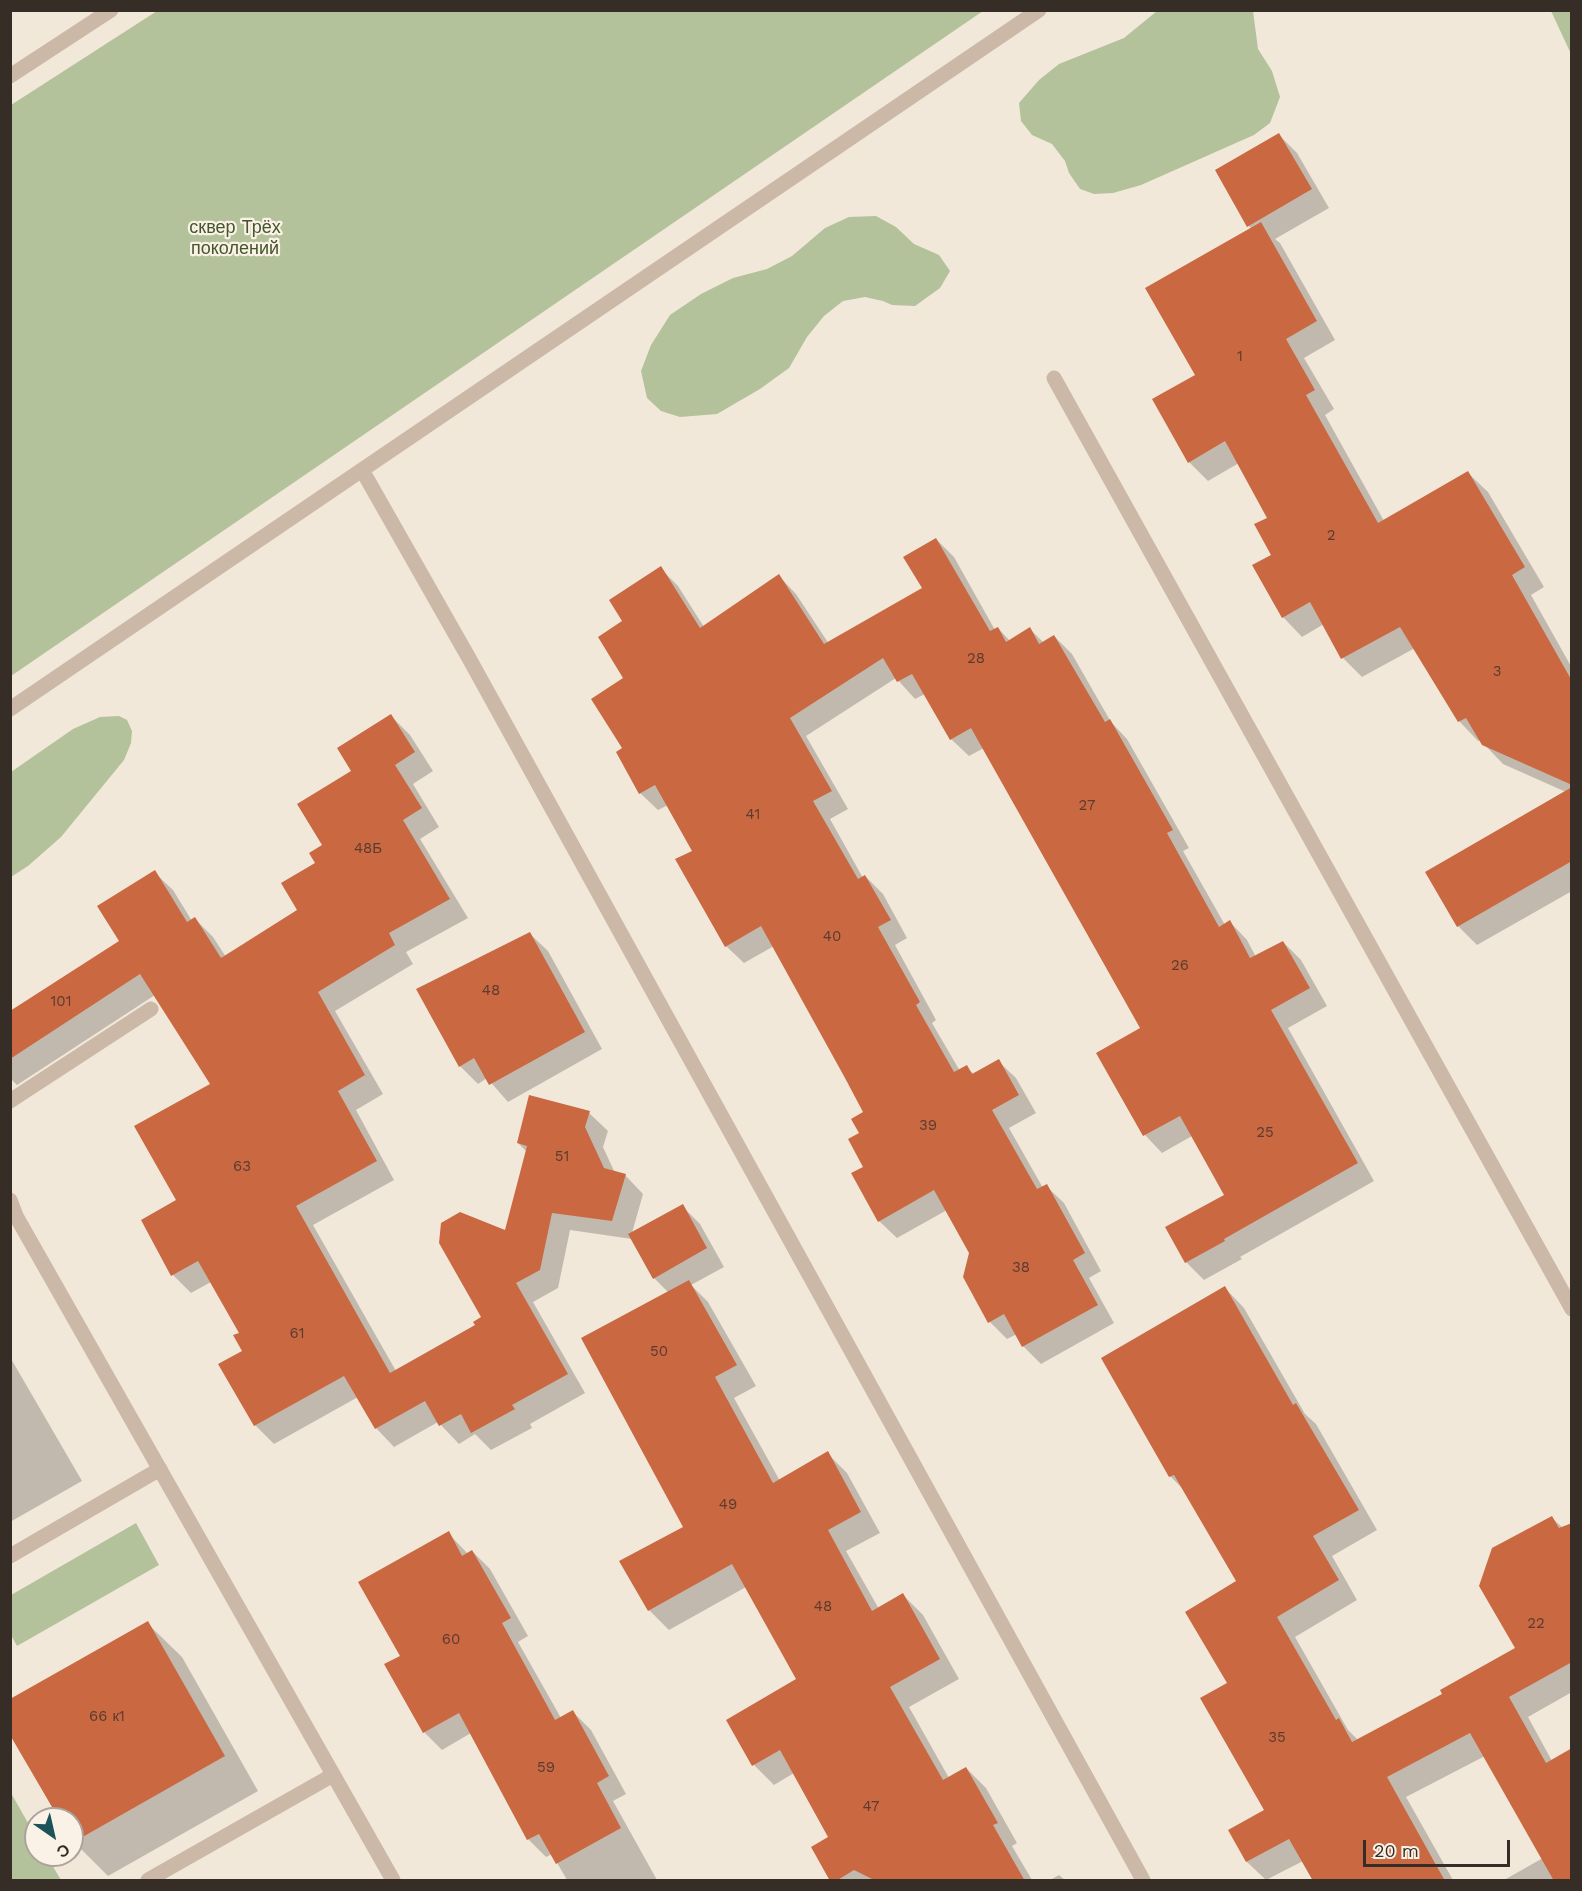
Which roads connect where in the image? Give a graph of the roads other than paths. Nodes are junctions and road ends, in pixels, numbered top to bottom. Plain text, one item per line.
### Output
1 (111, 10) edge
2 (1039, 10) edge
3 (10, 76) edge
4 (1054, 378) dead end
5 (362, 470) junction
6 (10, 709) edge
7 (151, 1009) dead end
8 (10, 1101) edge
9 (10, 1200) edge
10 (13, 1217) edge
11 (1572, 1309) edge
12 (160, 1469) junction
13 (10, 1556) edge
14 (333, 1775) junction
15 (148, 1881) edge
16 (393, 1881) edge
17 (1143, 1881) edge

1 - 3 street
2 - 5 street
4 - 11 street
5 - 6 street
5 - 17 street
7 - 8 street
9 - 10 street
10 - 12 street
12 - 13 street
12 - 14 street
14 - 15 street
14 - 16 street

